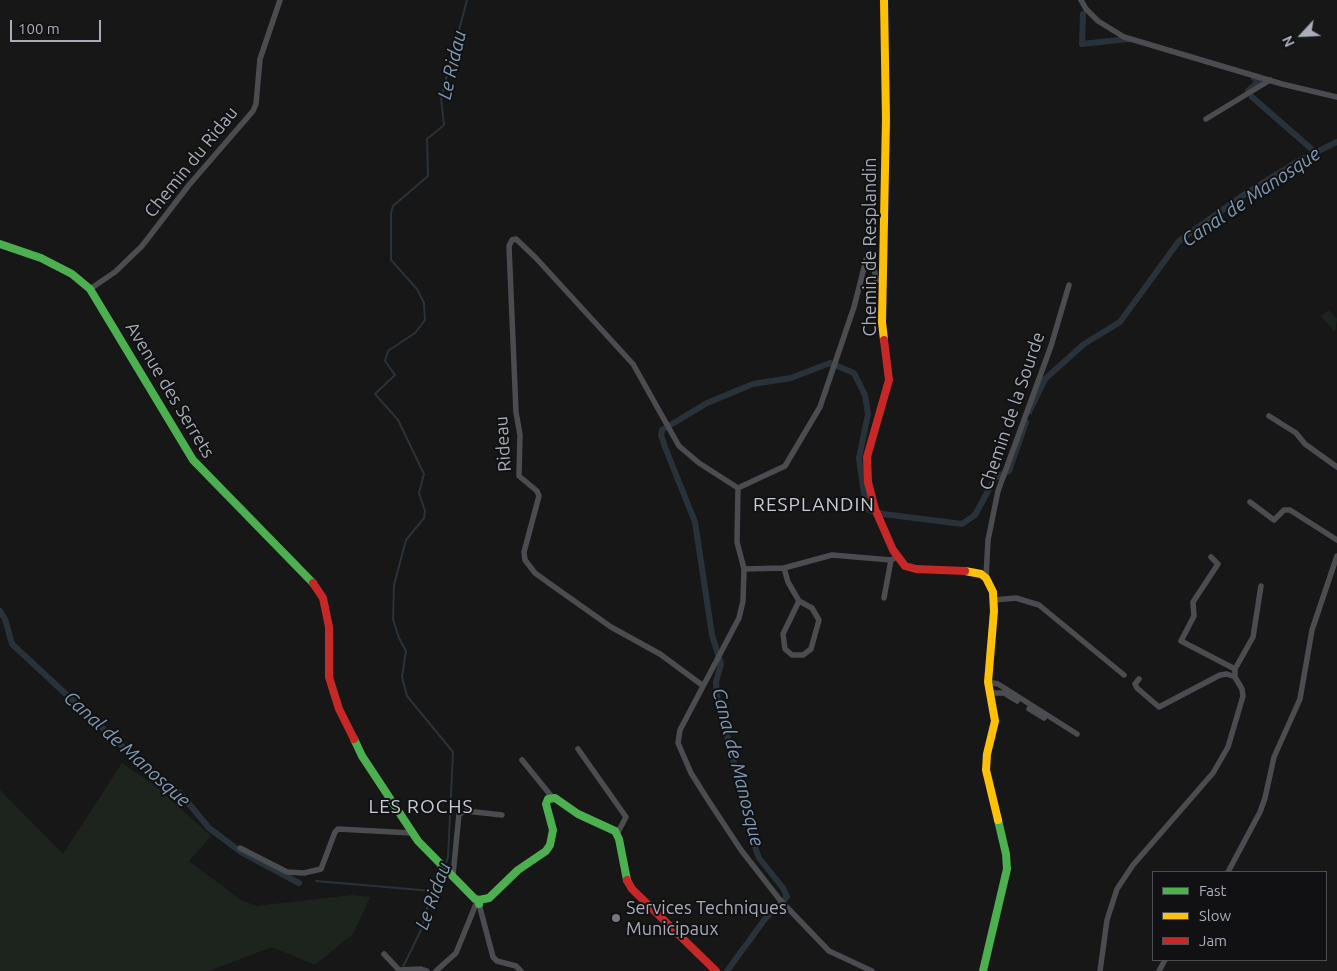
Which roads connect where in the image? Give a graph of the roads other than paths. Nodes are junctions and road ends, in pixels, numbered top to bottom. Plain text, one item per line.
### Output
1 (280, 0) edge
2 (884, 0) edge
3 (1081, 0) edge
4 (1270, 80) junction
5 (1337, 97) edge
6 (1206, 119) dead end
7 (0, 244) edge
8 (883, 282) junction
9 (1069, 285) dead end
10 (90, 288) junction
11 (1269, 416) dead end
12 (1337, 467) edge
13 (738, 488) junction
14 (1250, 502) dead end
15 (1337, 540) edge
16 (1337, 556) edge
17 (1211, 557) dead end
18 (894, 558) junction
19 (784, 568) junction
20 (744, 569) junction
21 (986, 578) junction
22 (1261, 586) dead end
23 (884, 598) dead end
24 (994, 600) junction
25 (799, 601) junction
26 (1235, 669) junction
27 (1124, 676) dead end
28 (1235, 677) junction
29 (1139, 679) dead end
30 (988, 682) junction
31 (702, 685) junction
32 (991, 693) junction
33 (1044, 718) dead end
34 (1077, 734) dead end
35 (578, 749) dead end
36 (522, 760) dead end
37 (552, 797) junction
38 (502, 816) dead end
39 (412, 833) junction
40 (617, 834) junction
41 (240, 848) dead end
42 (448, 870) junction
43 (1229, 871) edge
44 (477, 902) junction
45 (384, 954) dead end
46 (402, 970) edge
47 (427, 971) edge
48 (436, 971) edge
49 (522, 971) edge
50 (716, 971) edge
51 (872, 971) edge
52 (984, 971) edge
53 (1100, 971) edge

1 - 10 street, Chemin du Ridau
2 - 8 street, Chemin de Resplandin
3 - 4 street
4 - 5 street
4 - 6 street
7 - 10 street, Avenue des Serrets
8 - 13 street
8 - 18 street, Chemin de Resplandin
9 - 21 street, Chemin de la Sourde
10 - 39 street, Avenue des Serrets
11 - 12 street
13 - 20 street
13 - 31 street, Rideau
14 - 15 street
16 - 43 street
17 - 26 street
18 - 19 street
18 - 21 street
18 - 23 street
19 - 20 street
19 - 25 street
20 - 31 street
21 - 24 street
22 - 26 street
24 - 27 street
24 - 30 street
25 - 25 street
26 - 28 street
28 - 29 street
28 - 53 street
30 - 32 street
30 - 34 street
31 - 51 street
32 - 33 street
32 - 52 street
35 - 40 street
36 - 37 street
37 - 40 street
37 - 44 street
38 - 42 street
39 - 41 street
39 - 42 street, Avenue des Serrets
40 - 50 street
42 - 44 street, Avenue des Serrets
44 - 48 street
44 - 49 street
45 - 46 street
46 - 47 street

